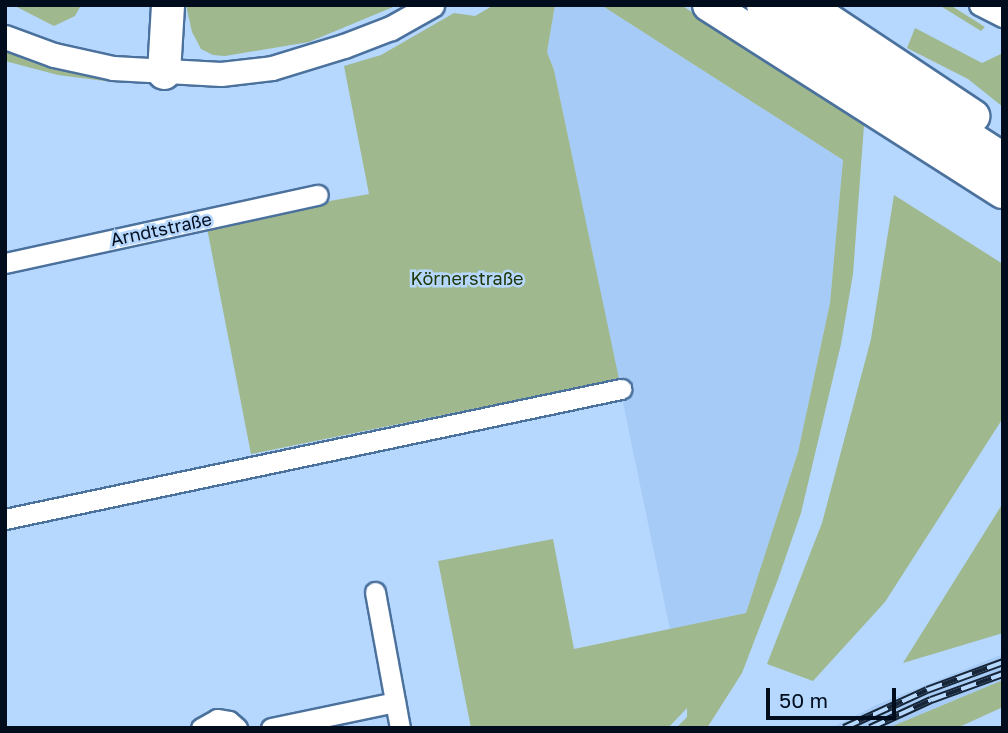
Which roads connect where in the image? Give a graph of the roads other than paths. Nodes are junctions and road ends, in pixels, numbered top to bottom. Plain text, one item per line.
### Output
1 (169, 5) edge
2 (432, 5) edge
3 (709, 5) edge
4 (763, 5) edge
5 (806, 5) edge
6 (979, 5) edge
7 (1003, 17) edge
8 (5, 37) edge
9 (164, 73) junction
10 (1003, 136) edge
11 (1003, 159) edge
12 (1003, 192) edge
13 (318, 195) dead end
14 (5, 263) edge
15 (621, 389) dead end
16 (5, 519) edge
17 (374, 592) dead end
18 (395, 702) junction
19 (201, 728) edge
20 (237, 728) edge
21 (271, 728) edge
22 (400, 728) edge

1 - 9 highway
2 - 9 street
3 - 12 highway
4 - 11 highway
5 - 10 highway
6 - 7 street
8 - 9 street
13 - 14 street, Arndtstraße
15 - 16 street
17 - 18 street
18 - 21 street
18 - 22 street
19 - 20 street

